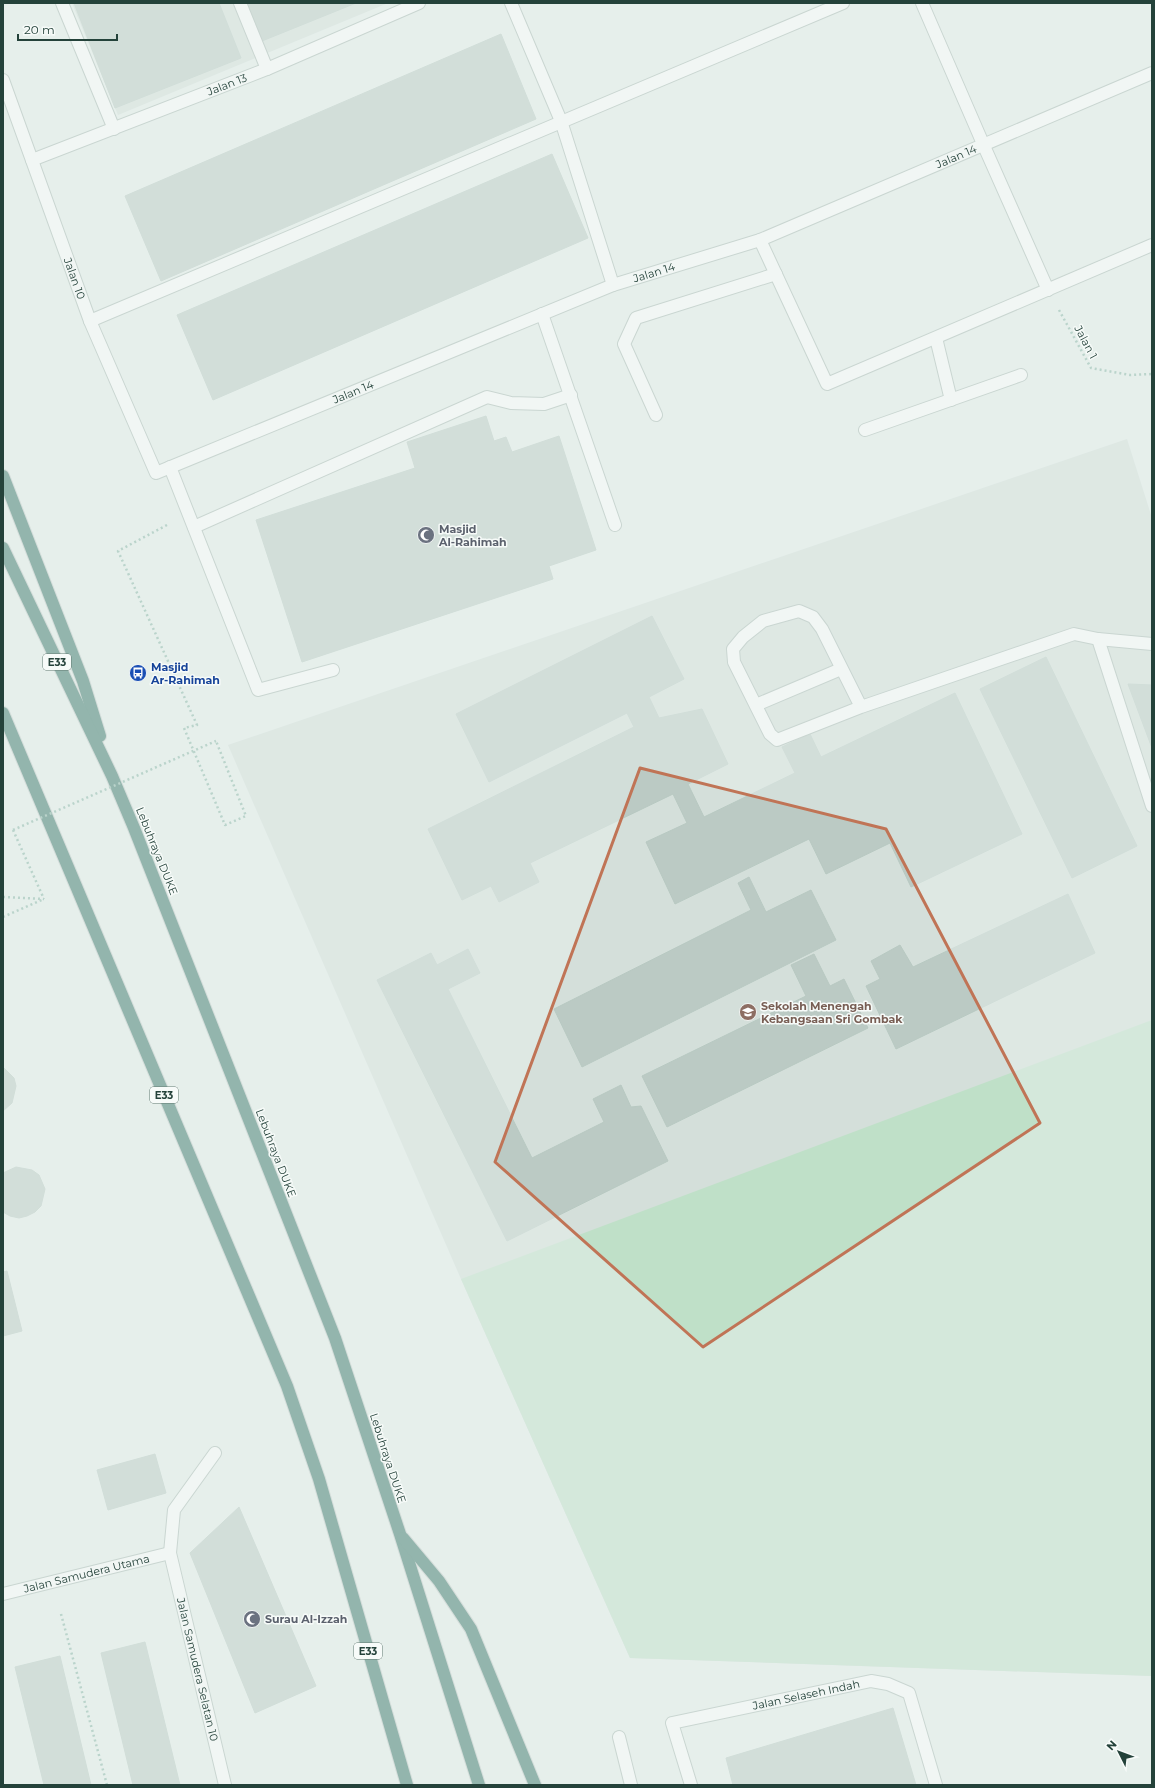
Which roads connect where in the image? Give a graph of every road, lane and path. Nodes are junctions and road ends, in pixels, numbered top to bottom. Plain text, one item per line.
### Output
1 (62, 3) edge
2 (240, 3) edge
3 (511, 3) edge
4 (843, 3) edge
5 (922, 3) edge
6 (415, 4) edge
7 (267, 69) junction
8 (1152, 73) edge
9 (3, 80) edge
10 (561, 121) junction
11 (114, 129) junction
12 (984, 146) junction
13 (32, 160) junction
14 (760, 240) junction
15 (1152, 245) edge
16 (776, 274) junction
17 (613, 285) junction
18 (1048, 290) junction
19 (542, 314) junction
20 (90, 321) junction
21 (936, 338) junction
22 (1152, 374) edge
23 (1020, 375) dead end
24 (571, 395) junction
25 (951, 400) junction
26 (656, 415) dead end
27 (865, 430) dead end
28 (170, 467) junction
29 (156, 473) joint
30 (3, 476) edge
31 (168, 524) dead end
32 (615, 525) dead end
33 (194, 527) junction
34 (3, 548) edge
35 (1098, 639) junction
36 (1152, 644) edge
37 (841, 669) junction
38 (333, 670) dead end
39 (756, 705) junction
40 (861, 707) junction
41 (3, 713) edge
42 (112, 776) junction
43 (1152, 806) edge
44 (3, 897) edge
45 (44, 899) junction
46 (3, 917) edge
47 (215, 1453) dead end
48 (400, 1534) junction
49 (170, 1553) junction
50 (3, 1594) edge
51 (61, 1614) dead end
52 (619, 1737) dead end
53 (107, 1785) edge
54 (225, 1785) edge
55 (407, 1785) edge
56 (479, 1785) edge
57 (535, 1785) edge
58 (631, 1785) edge
59 (691, 1785) edge
60 (936, 1785) edge

1 - 11 street
2 - 7 street
3 - 10 street
4 - 10 street
5 - 12 street
6 - 7 street, Jalan 13
7 - 11 street, Jalan 13
8 - 12 street, Jalan 14
9 - 13 street, Jalan 10
10 - 17 street
10 - 20 street
11 - 13 street, Jalan 13
12 - 14 street, Jalan 14
12 - 18 street
13 - 20 street, Jalan 10
14 - 16 street
14 - 17 street, Jalan 14
15 - 18 street
16 - 21 street
16 - 26 street
17 - 19 street, Jalan 14
18 - 21 street
18 - 22 path, Jalan 1
19 - 24 street
19 - 28 street, Jalan 14
20 - 29 street, Jalan 10
21 - 25 street
23 - 25 street
24 - 32 street
24 - 33 street
25 - 27 street
28 - 29 street, Jalan 14
28 - 33 street
30 - 42 highway
31 - 45 path, bridge
33 - 38 street
34 - 42 highway, Lebuhraya DUKE / E33
35 - 36 street
35 - 40 street
35 - 43 street
37 - 39 street
37 - 39 street
37 - 40 street
39 - 40 street
41 - 55 highway, E33
42 - 48 highway, Lebuhraya DUKE / E33
44 - 45 path
45 - 46 path
47 - 49 street, Jalan Samudera Selatan 10
48 - 56 highway, Lebuhraya DUKE / E33
48 - 57 highway
49 - 50 street, Jalan Samudera Utama
49 - 54 street, Jalan Samudera Selatan 10
51 - 53 path
52 - 58 street
59 - 60 street, Jalan Selaseh Indah

